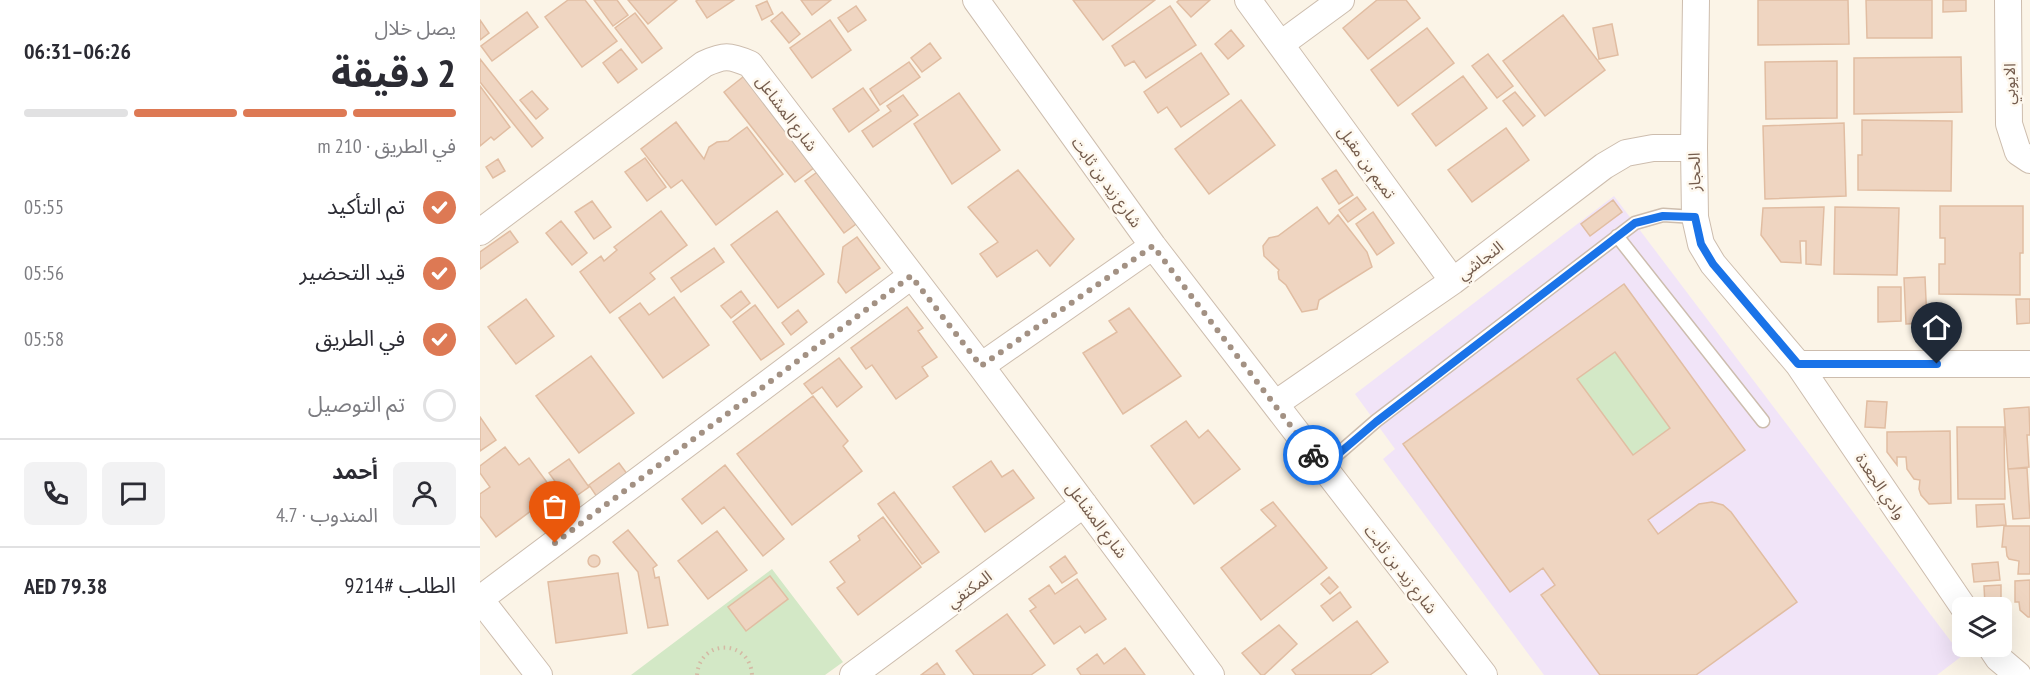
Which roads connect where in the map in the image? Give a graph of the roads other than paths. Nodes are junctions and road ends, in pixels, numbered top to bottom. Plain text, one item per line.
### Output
1 (976, 0) edge
2 (1248, 0) edge
3 (1341, 0) edge
4 (1696, 0) edge
5 (2008, 0) edge
6 (1281, 44) junction
7 (1694, 148) junction
8 (2030, 160) edge
9 (1695, 217) junction
10 (480, 232) edge
11 (1617, 236) junction
12 (1153, 246) junction
13 (911, 276) junction
14 (1453, 281) junction
15 (1798, 364) junction
16 (2030, 364) edge
17 (981, 366) junction
18 (1275, 404) junction
19 (1763, 421) dead end
20 (1323, 467) junction
21 (1084, 504) junction
22 (1957, 597) edge
23 (480, 599) edge
24 (1997, 657) edge
25 (2009, 672) edge
26 (539, 675) edge
27 (853, 675) edge
28 (1211, 675) edge
29 (1484, 675) edge

1 - 12 street, شارع زيد بن ثابت
2 - 6 street, تميم بن مقبل
3 - 6 street
4 - 7 street, الحجاز
5 - 8 street, الايوبي
6 - 14 street, تميم بن مقبل
7 - 9 street, الحجاز
7 - 14 street, النجاشي
9 - 11 lane
9 - 15 street, الحجاز
10 - 13 street, شارع المشاعل
11 - 19 lane
11 - 20 lane
12 - 17 street
12 - 18 street, شارع زيد بن ثابت
13 - 17 street, شارع المشاعل
13 - 23 street
14 - 18 street, النجاشي
15 - 16 street
15 - 22 street, وادي الجعدة
17 - 21 street, شارع المشاعل
18 - 20 street, شارع زيد بن ثابت
20 - 29 street, شارع زيد بن ثابت
21 - 27 street, المكتفي
21 - 28 street, شارع المشاعل
23 - 26 street
24 - 25 street

